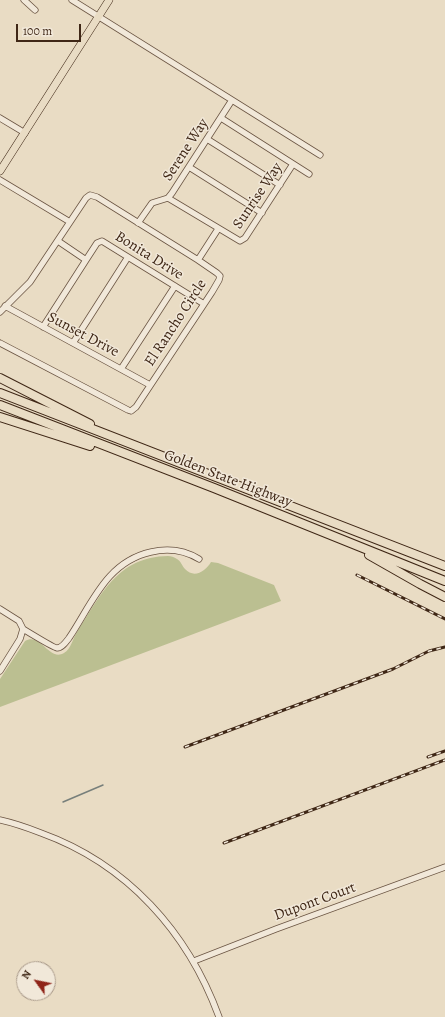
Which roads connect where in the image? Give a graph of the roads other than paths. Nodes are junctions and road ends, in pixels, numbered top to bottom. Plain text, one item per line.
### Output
1 (24, 0) edge
2 (72, 0) edge
3 (109, 0) edge
4 (35, 10) dead end
5 (98, 16) junction
6 (232, 100) junction
7 (0, 118) edge
8 (222, 118) junction
9 (25, 133) junction
10 (207, 139) junction
11 (320, 156) dead end
12 (293, 164) junction
13 (189, 167) junction
14 (0, 171) edge
15 (308, 174) dead end
16 (0, 180) edge
17 (280, 185) junction
18 (168, 198) junction
19 (262, 213) junction
20 (70, 222) junction
21 (138, 223) junction
22 (218, 229) junction
23 (58, 241) junction
24 (128, 257) junction
25 (86, 260) junction
26 (198, 260) junction
27 (175, 286) junction
28 (204, 304) junction
29 (5, 306) junction
30 (0, 312) edge
31 (43, 327) junction
32 (0, 343) edge
33 (73, 343) junction
34 (121, 369) junction
35 (0, 378) edge
36 (150, 385) junction
37 (0, 393) edge
38 (0, 405) edge
39 (0, 417) edge
40 (135, 446) junction
41 (180, 476) junction
42 (342, 540) junction
43 (199, 559) dead end
44 (445, 566) edge
45 (445, 581) edge
46 (445, 597) edge
47 (0, 609) edge
48 (23, 629) junction
49 (0, 670) edge
50 (0, 820) edge
51 (445, 867) edge
52 (194, 961) junction
53 (219, 1017) edge

1 - 4 street
2 - 5 street
3 - 5 main road
5 - 6 street
5 - 9 main road
6 - 8 street, Serene Way
6 - 11 street
7 - 9 street
8 - 10 street, Serene Way
8 - 12 street
9 - 14 main road
10 - 13 street, Serene Way
10 - 17 street
12 - 15 street
12 - 17 street, Sunrise Way
13 - 18 street, Serene Way
13 - 19 street
16 - 20 street
17 - 19 street, Sunrise Way
18 - 21 street, Serene Way
18 - 22 street
19 - 22 street, Sunrise Way
20 - 21 street, El Rancho Circle
20 - 23 street, El Rancho Circle
21 - 26 street, El Rancho Circle
22 - 26 street, Sunrise Way
23 - 25 street
23 - 29 street, El Rancho Circle
24 - 25 street, Bonita Drive
24 - 27 street, Bonita Drive
24 - 33 street
25 - 31 street
26 - 28 street, El Rancho Circle
27 - 28 street, Bonita Drive
27 - 34 street
28 - 36 street, El Rancho Circle
29 - 30 street, El Rancho Circle
29 - 31 street, Sunset Drive
31 - 33 street, Sunset Drive
32 - 36 street, El Rancho Circle
33 - 34 street, Sunset Drive
34 - 36 street, Sunset Drive
35 - 40 highway
37 - 40 highway, Golden State Highway
38 - 41 highway, Golden State Highway
39 - 41 highway
40 - 44 highway, Golden State Highway
41 - 42 highway, Golden State Highway
42 - 45 highway, Golden State Highway
42 - 46 highway
43 - 48 street
47 - 48 street
48 - 49 street
50 - 52 street
51 - 52 street, Dupont Court
52 - 53 street

